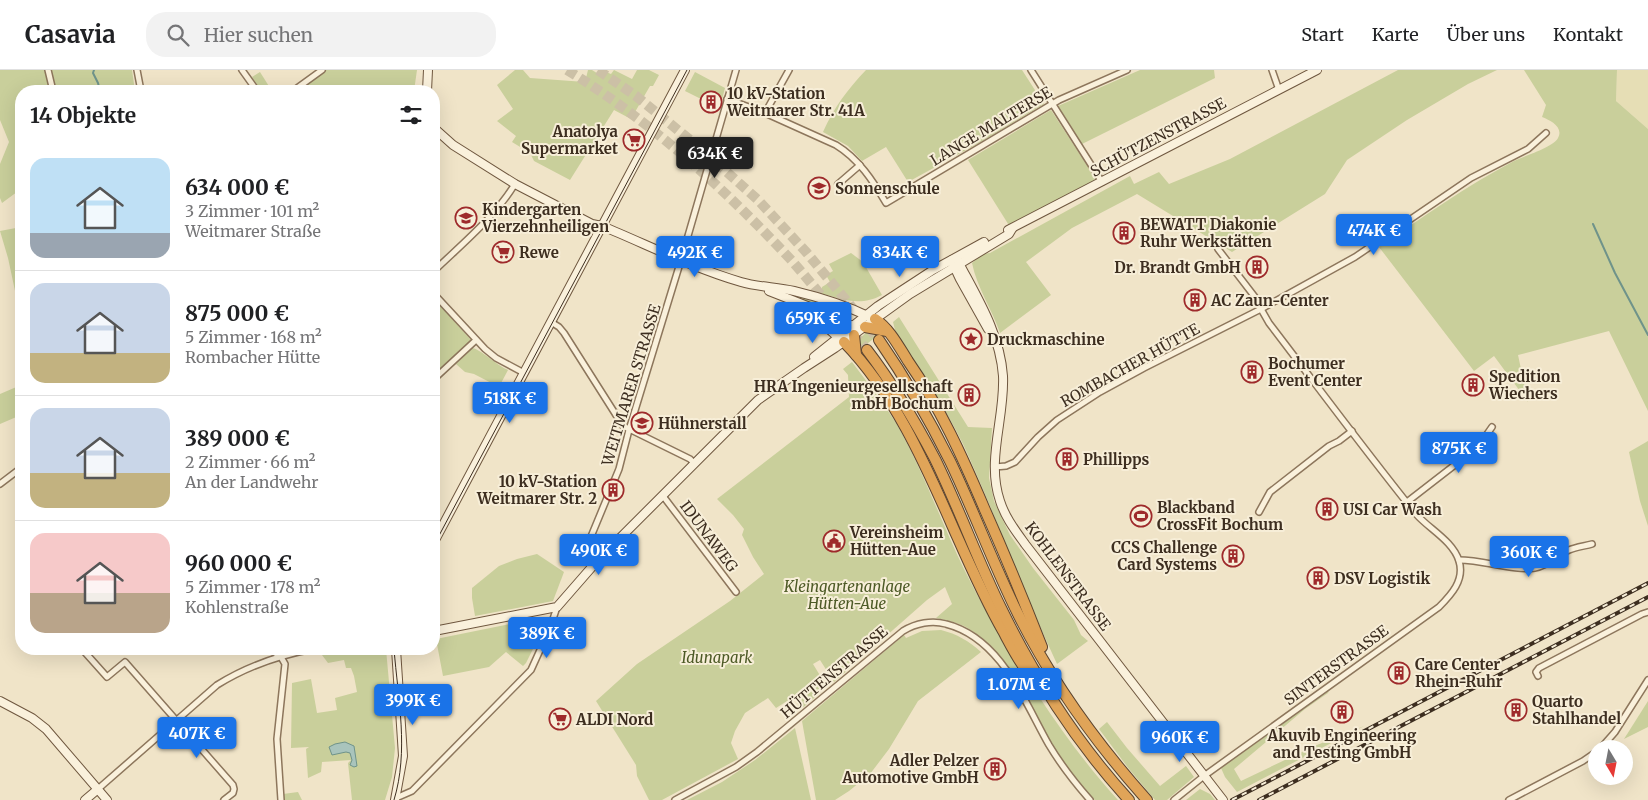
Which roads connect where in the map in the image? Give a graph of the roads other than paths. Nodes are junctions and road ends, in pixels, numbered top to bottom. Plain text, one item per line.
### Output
1 (48, 70) edge
2 (137, 70) edge
3 (242, 70) edge
4 (322, 70) edge
5 (428, 70) edge
6 (684, 70) edge
7 (736, 70) edge
8 (789, 70) edge
9 (1031, 70) edge
10 (1127, 70) edge
11 (1272, 70) edge
12 (1317, 70) edge
13 (52, 85) edge
14 (140, 85) edge
15 (253, 85) edge
16 (301, 85) edge
17 (427, 85) edge
18 (1279, 90) junction
19 (728, 100) junction
20 (1052, 104) junction
21 (765, 113) junction
22 (440, 133) edge
23 (1546, 133) dead end
24 (860, 165) junction
25 (1102, 182) junction
26 (515, 184) junction
27 (838, 184) dead end
28 (602, 226) junction
29 (1380, 231) dead end
30 (1384, 237) junction
31 (1218, 249) dead end
32 (681, 260) junction
33 (955, 263) junction
34 (440, 265) edge
35 (753, 285) junction
36 (440, 301) edge
37 (796, 301) junction
38 (849, 308) junction
39 (1261, 309) junction
40 (871, 317) junction
41 (551, 322) junction
42 (865, 327) junction
43 (854, 330) junction
44 (887, 331) junction
45 (476, 340) junction
46 (841, 340) junction
47 (879, 340) tunnel mouth
48 (867, 350) tunnel mouth
49 (856, 355) junction
50 (440, 373) edge
51 (524, 373) junction
52 (1492, 427) dead end
53 (629, 430) junction
54 (1352, 431) junction
55 (694, 463) junction
56 (995, 467) junction
57 (15, 473) edge
58 (0, 484) edge
59 (663, 496) junction
60 (1407, 502) junction
61 (1259, 512) dead end
62 (440, 531) edge
63 (1592, 544) dead end
64 (602, 556) junction
65 (1459, 560) junction
66 (736, 592) dead end
67 (558, 606) junction
68 (1648, 612) edge
69 (440, 630) edge
70 (87, 655) edge
71 (278, 655) edge
72 (289, 655) edge
73 (396, 655) edge
74 (281, 657) junction
75 (1052, 676) junction
76 (1538, 676) dead end
77 (1648, 680) edge
78 (0, 701) edge
79 (1053, 701) junction
80 (176, 720) junction
81 (1608, 740) edge
82 (1588, 758) edge
83 (1204, 776) junction
84 (98, 789) junction
85 (396, 799) edge
86 (85, 800) edge
87 (107, 800) edge
88 (224, 800) edge
89 (281, 800) edge
90 (675, 800) edge
91 (1090, 800) edge
92 (1129, 800) edge
93 (1147, 800) edge
94 (1174, 800) edge
95 (1223, 800) edge
96 (1509, 800) edge

1 - 13 street
2 - 14 street
3 - 15 street
4 - 16 street
5 - 17 street
6 - 28 street
7 - 19 street, WEITMARER STRASSE
8 - 21 street
9 - 20 street
10 - 20 street, LANGE MALTERSE
11 - 18 street
12 - 18 street, SCHÜTZENSTRASSE
18 - 25 street, SCHÜTZENSTRASSE
19 - 21 street, LANGE MALTERSE
19 - 32 street, WEITMARER STRASSE
20 - 24 street, LANGE MALTERSE
20 - 25 street
21 - 24 street, LANGE MALTERSE
22 - 26 street
23 - 30 street, ROMBACHER HÜTTE
24 - 27 street
25 - 33 street, SCHÜTZENSTRASSE
26 - 28 street
26 - 34 street
28 - 32 street
28 - 41 street
29 - 30 street
30 - 39 street, ROMBACHER HÜTTE
31 - 39 street
32 - 35 street
32 - 53 street, WEITMARER STRASSE
33 - 40 street, SCHÜTZENSTRASSE
33 - 56 street, KOHLENSTRASSE
35 - 37 street
35 - 38 street
36 - 45 street
37 - 43 street
37 - 46 street
38 - 40 street
38 - 43 street
39 - 54 street
39 - 56 street, ROMBACHER HÜTTE
40 - 42 street
40 - 43 street
40 - 44 highway
41 - 51 street
41 - 53 street
42 - 43 street
42 - 44 highway
43 - 46 street
43 - 49 highway
44 - 75 highway
45 - 50 street
45 - 51 street
46 - 49 highway
46 - 55 street
47 - 75 highway
48 - 79 highway
49 - 79 highway
51 - 62 street
52 - 60 street
53 - 55 street
53 - 64 street, WEITMARER STRASSE
54 - 60 street
54 - 61 street
55 - 59 street
56 - 83 street, KOHLENSTRASSE
57 - 58 street
59 - 64 street
59 - 66 street, IDUNAWEG
60 - 65 street
63 - 65 street
64 - 67 street
65 - 83 street, SINTERSTRASSE
67 - 69 street
67 - 85 street
68 - 76 street
70 - 80 street
71 - 74 street
72 - 74 street
73 - 85 street
74 - 80 street
74 - 89 street
75 - 93 highway
77 - 81 street
78 - 84 street
79 - 92 highway
80 - 84 street
80 - 88 street
82 - 96 street
83 - 94 street
83 - 95 street, KOHLENSTRASSE
84 - 86 street
84 - 87 street
90 - 91 street, HÜTTENSTRASSE

